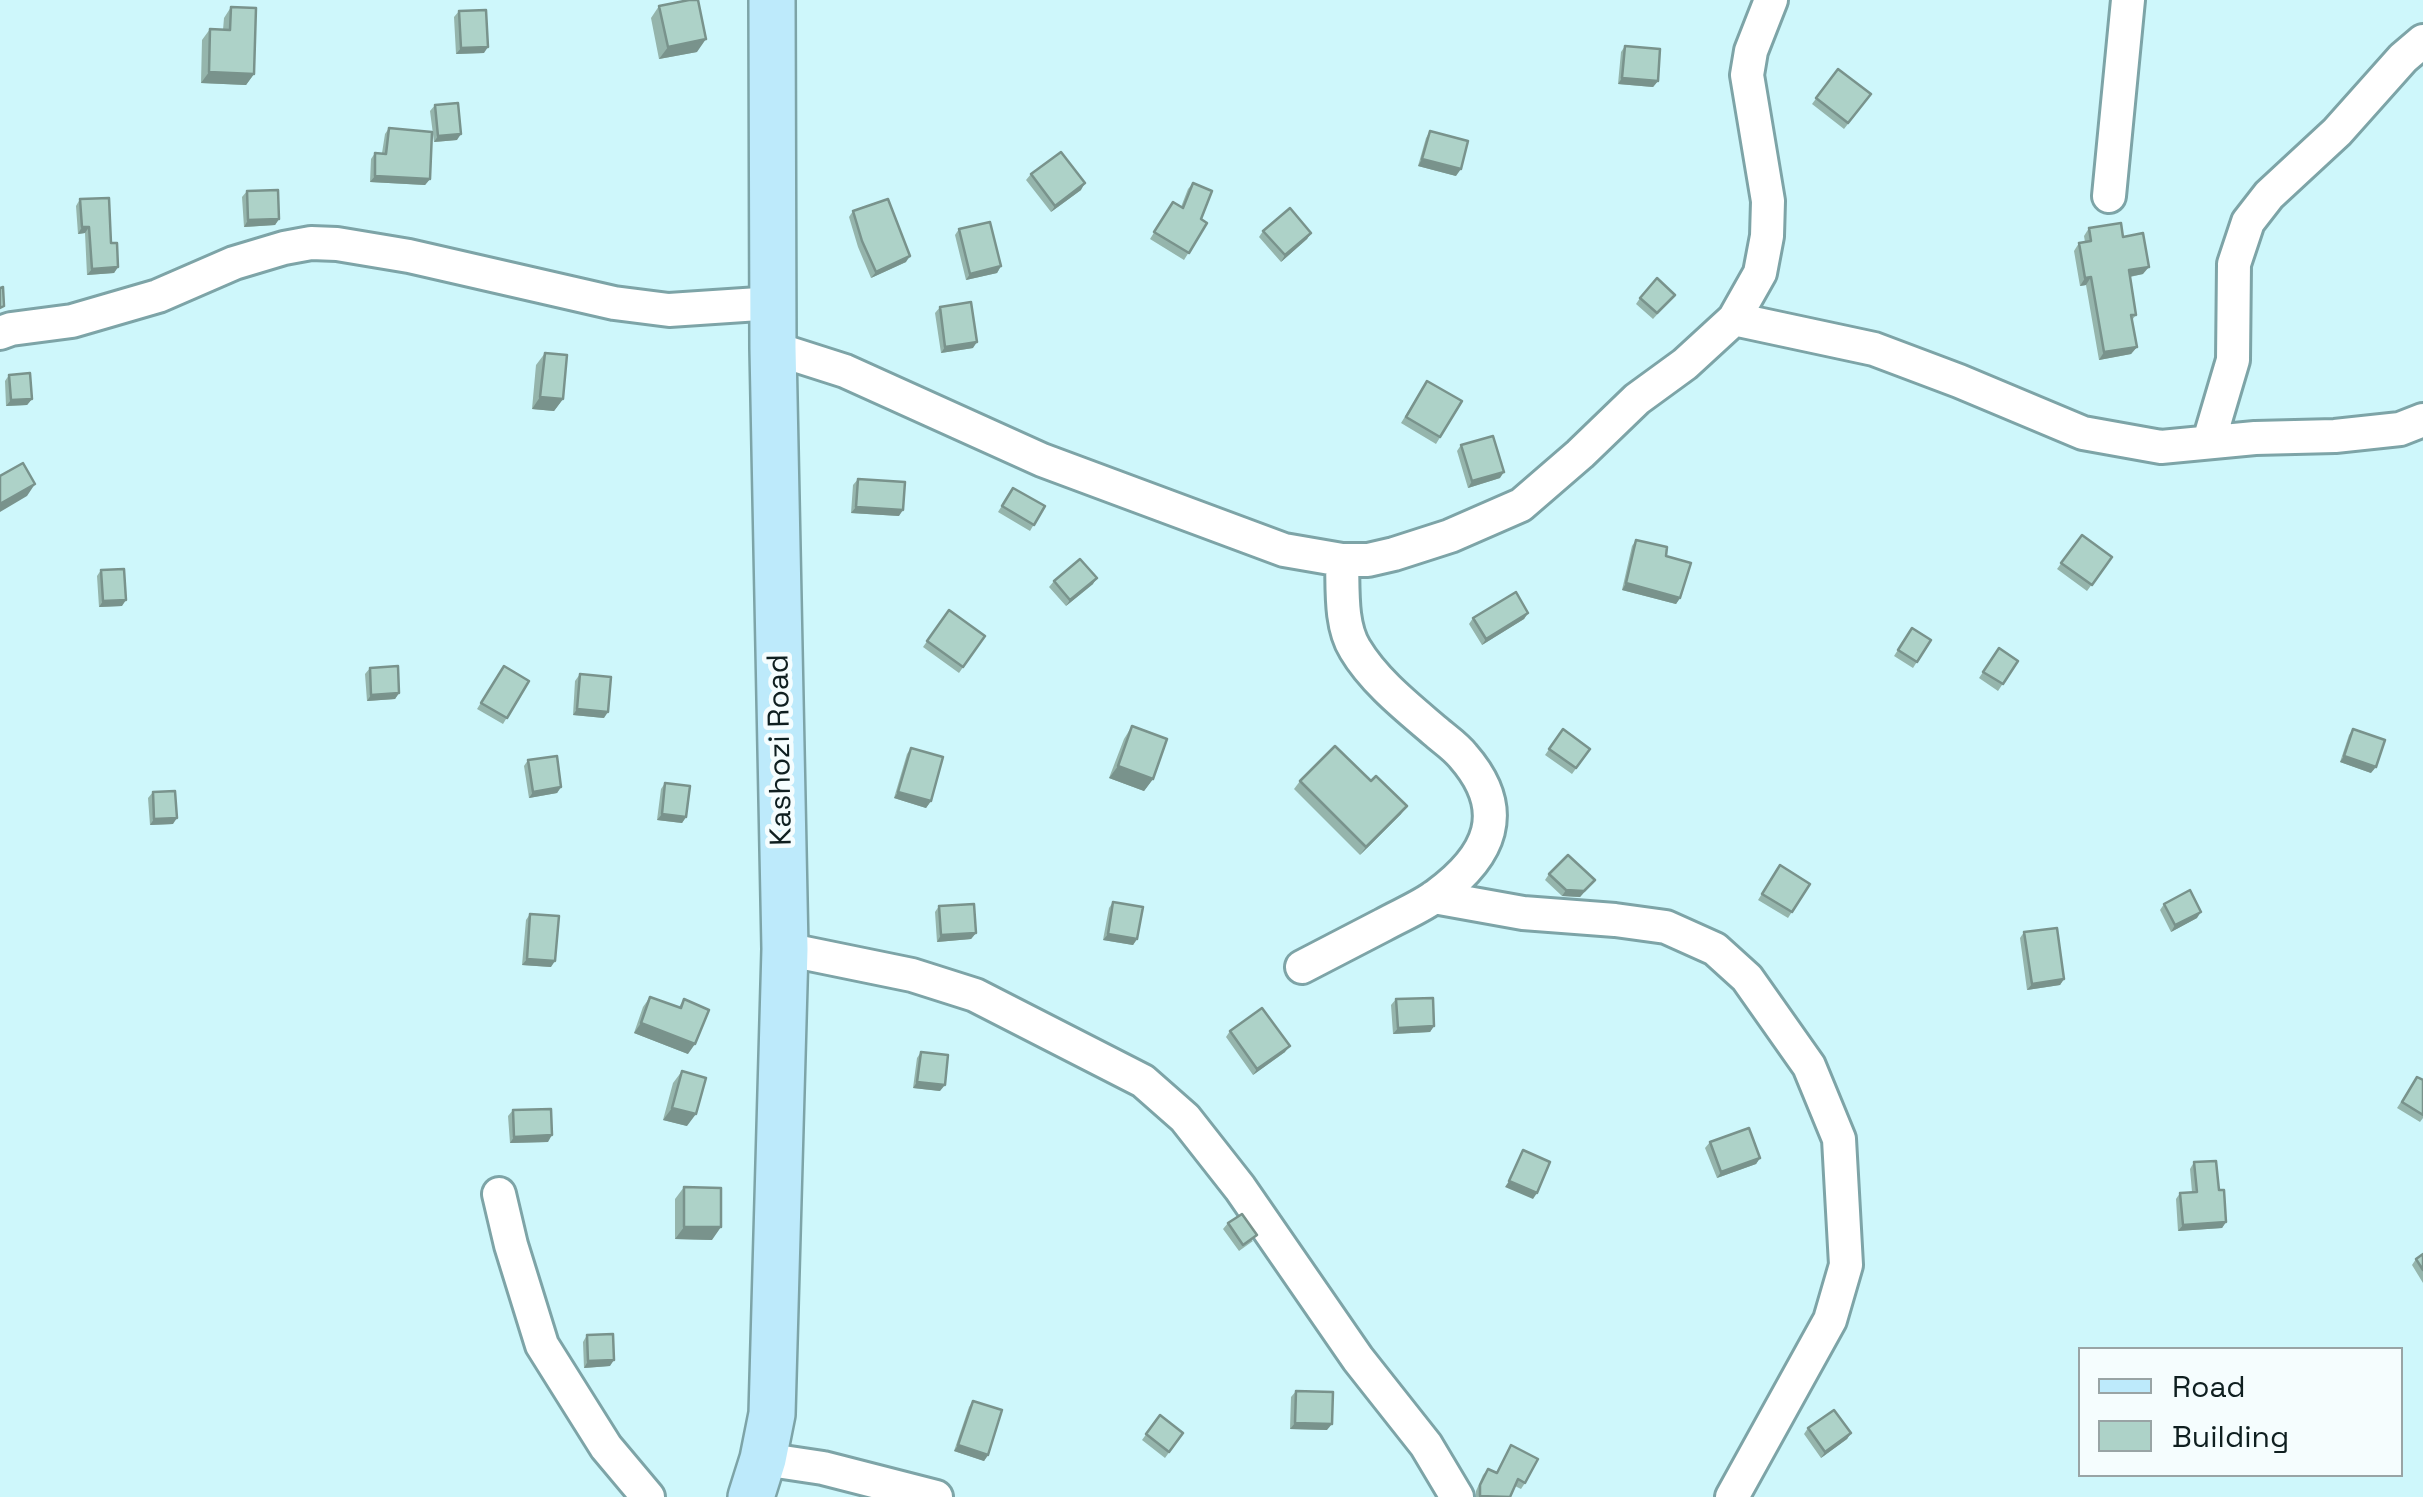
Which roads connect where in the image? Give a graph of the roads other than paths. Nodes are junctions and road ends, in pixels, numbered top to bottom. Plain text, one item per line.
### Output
1 (772, 0) edge
2 (1771, 0) edge
3 (2128, 0) edge
4 (2423, 41) edge
5 (2108, 196) dead end
6 (774, 303) junction
7 (1734, 320) junction
8 (0, 333) edge
9 (772, 348) junction
10 (2423, 420) edge
11 (2210, 441) junction
12 (1342, 560) junction
13 (1434, 897) junction
14 (785, 949) junction
15 (1302, 968) dead end
16 (499, 1194) dead end
17 (757, 1478) edge
18 (648, 1497) edge
19 (936, 1497) edge
20 (1457, 1497) edge
21 (1732, 1497) edge

1 - 6 main road, Kashozi Road
2 - 7 street
3 - 5 street
4 - 11 street
6 - 8 street
6 - 9 main road, Kashozi Road
7 - 11 street
7 - 12 street
9 - 12 street
9 - 14 main road, Kashozi Road
10 - 11 street
12 - 13 street
13 - 15 street
13 - 21 street
14 - 17 main road, Kashozi Road
14 - 20 street
16 - 18 street
17 - 19 street

